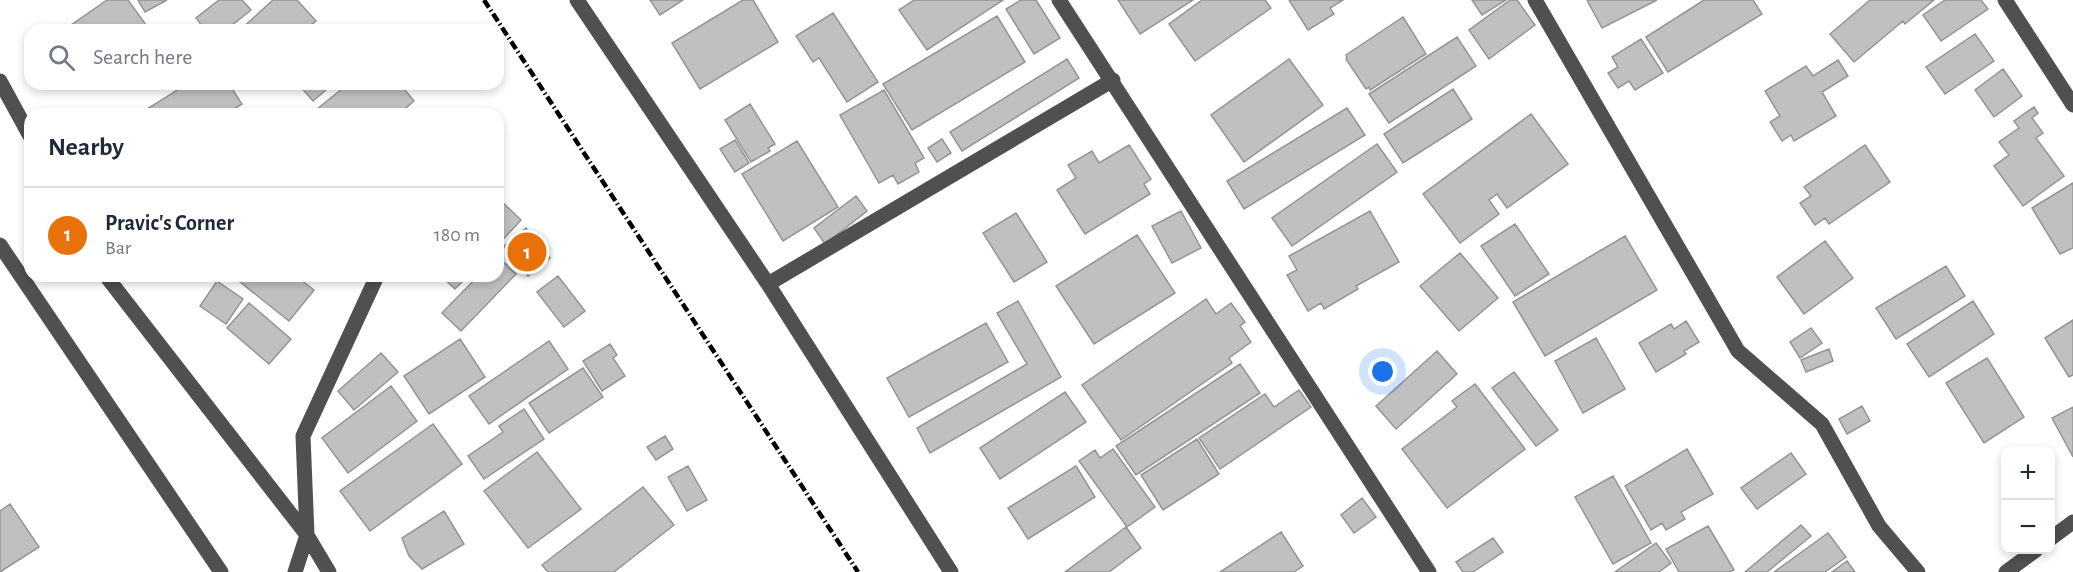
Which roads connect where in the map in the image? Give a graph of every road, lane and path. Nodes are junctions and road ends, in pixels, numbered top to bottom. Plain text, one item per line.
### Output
1 (577, 0) edge
2 (1059, 0) edge
3 (1535, 0) edge
4 (2005, 0) edge
5 (1113, 80) junction
6 (0, 81) edge
7 (2073, 105) edge
8 (24, 125) edge
9 (0, 244) edge
10 (24, 280) edge
11 (26, 282) edge
12 (111, 282) edge
13 (374, 282) edge
14 (768, 284) junction
15 (2073, 522) edge
16 (307, 535) junction
17 (2055, 535) edge
18 (2029, 554) edge
19 (221, 572) edge
20 (294, 572) edge
21 (329, 572) edge
22 (951, 572) edge
23 (1429, 572) edge
24 (1918, 572) edge
25 (2006, 572) edge

1 - 14 street
2 - 5 street
3 - 24 street
4 - 7 street
5 - 14 street
5 - 23 street
6 - 8 street
9 - 10 street
11 - 19 street
12 - 16 street
13 - 16 street
14 - 22 street
15 - 17 street
16 - 20 street
16 - 21 street
18 - 25 street

